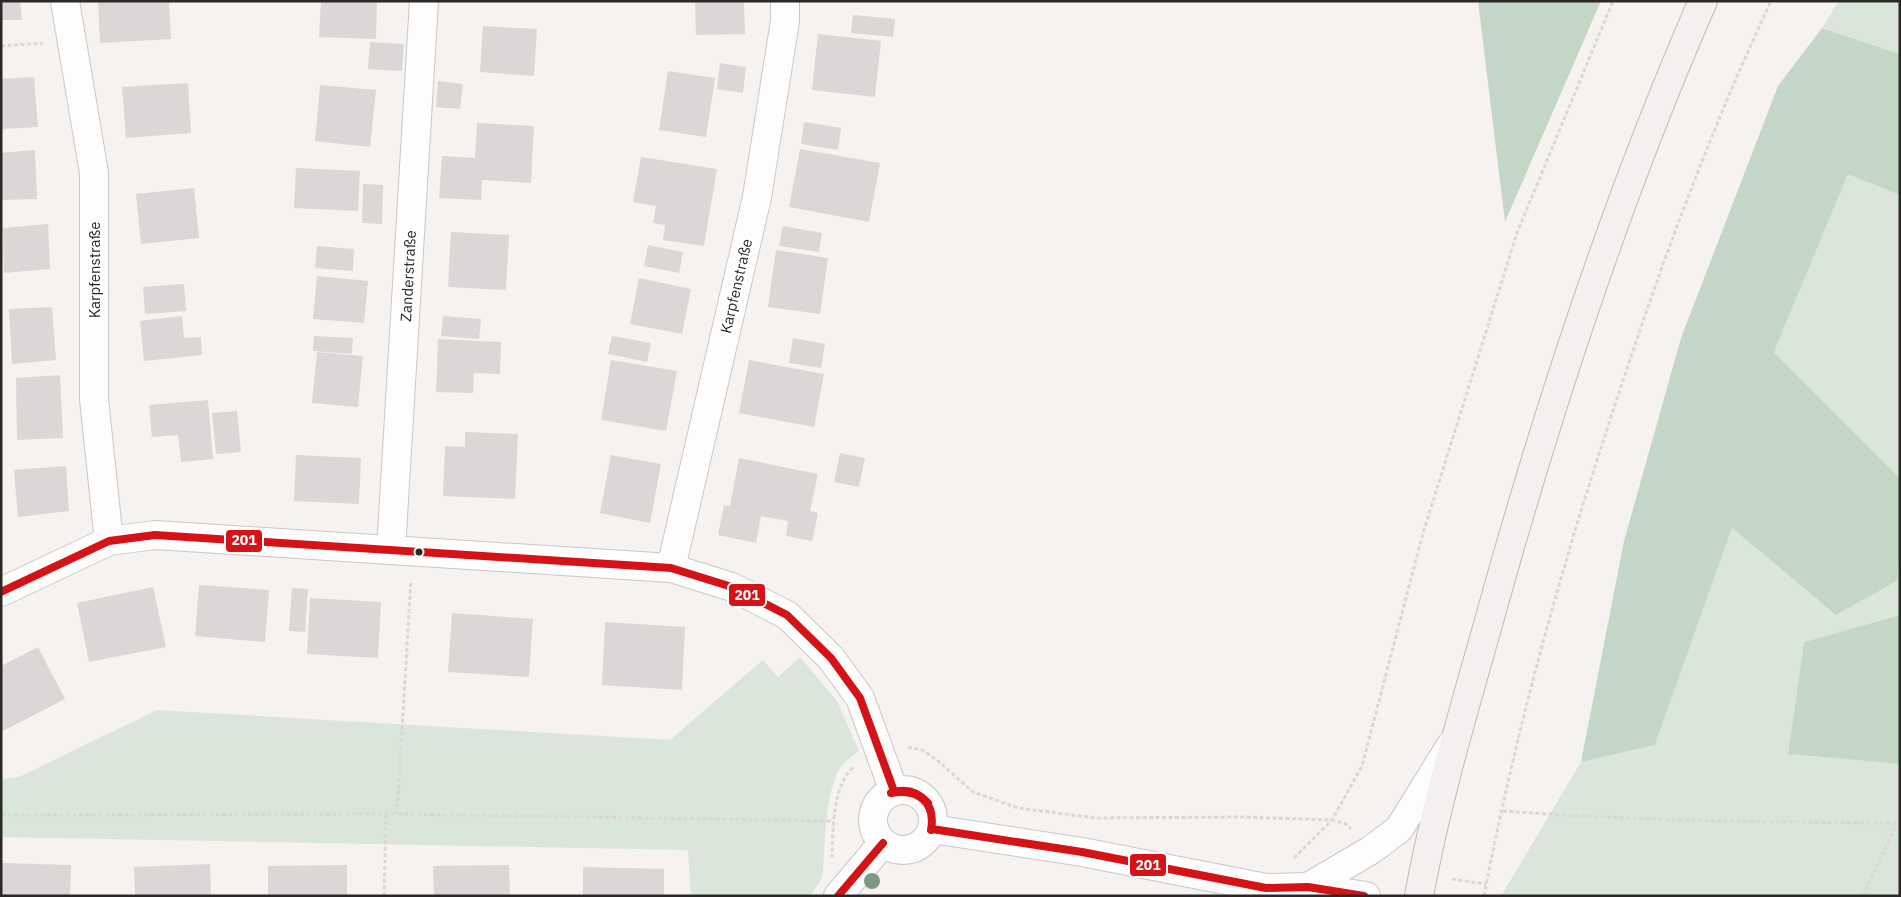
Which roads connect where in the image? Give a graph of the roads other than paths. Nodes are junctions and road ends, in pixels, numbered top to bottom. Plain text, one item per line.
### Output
1 (66, 1) edge
2 (424, 1) edge
3 (785, 1) edge
4 (1703, 1) edge
5 (109, 541) junction
6 (402, 551) junction
7 (671, 568) junction
8 (1, 592) edge
9 (1456, 738) junction
10 (894, 791) junction
11 (932, 830) junction
12 (883, 843) junction
13 (1308, 887) junction
14 (1273, 892) edge
15 (838, 896) edge
16 (1366, 896) edge
17 (1419, 896) edge

1 - 5 street, Karpfenstraße
2 - 6 street, Zanderstraße
3 - 7 street, Karpfenstraße
4 - 9 main road
5 - 6 street
5 - 8 street
6 - 7 street
7 - 10 street
9 - 13 street
9 - 17 main road
10 - 11 street
10 - 12 street
11 - 12 street
11 - 14 street
12 - 15 street
13 - 14 street
13 - 16 street

